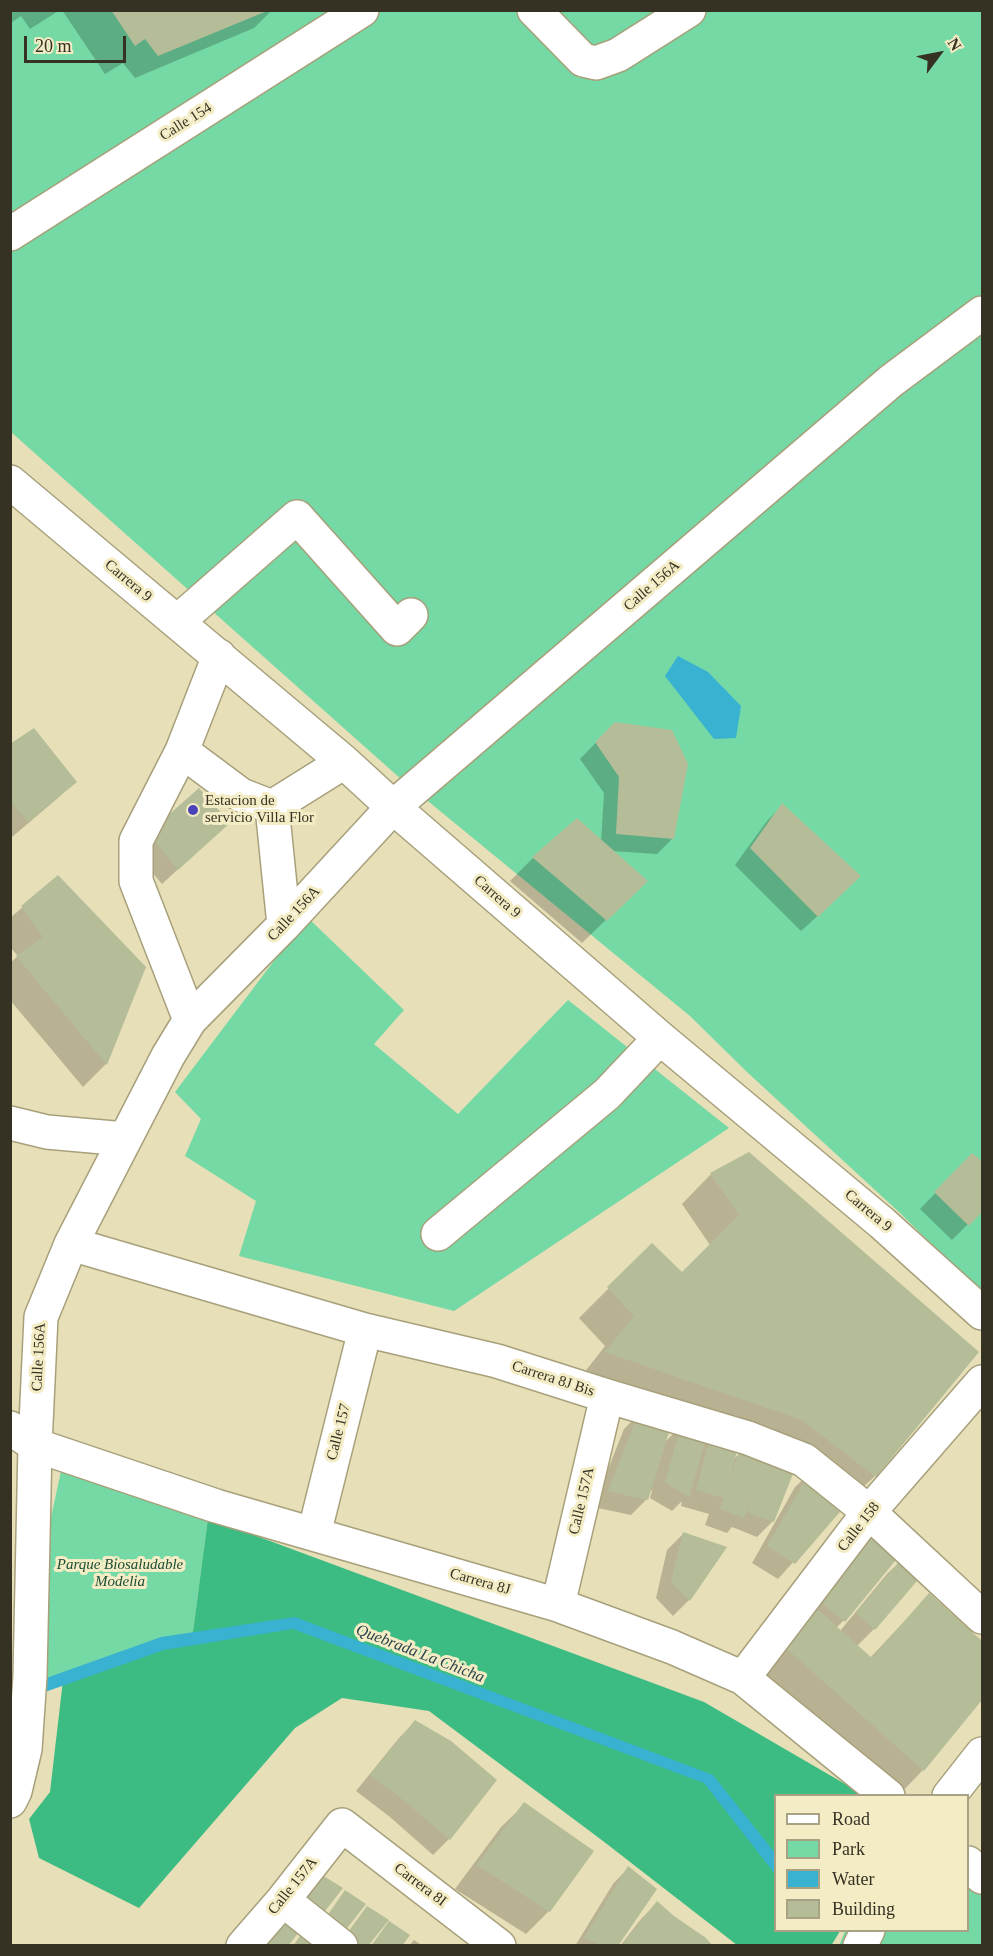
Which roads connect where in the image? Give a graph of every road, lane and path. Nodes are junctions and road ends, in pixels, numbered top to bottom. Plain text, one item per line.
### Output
1 (362, 10) edge
2 (534, 10) edge
3 (689, 10) edge
4 (10, 234) edge
5 (982, 313) edge
6 (10, 482) edge
7 (411, 615) dead end
8 (177, 622) junction
9 (219, 656) junction
10 (182, 751) junction
11 (344, 762) junction
12 (272, 807) junction
13 (393, 807) junction
14 (284, 926) junction
15 (190, 1020) junction
16 (660, 1038) junction
17 (10, 1123) edge
18 (125, 1139) junction
19 (438, 1234) dead end
20 (71, 1244) junction
21 (982, 1313) edge
22 (365, 1330) junction
23 (982, 1382) edge
24 (607, 1396) junction
25 (23, 1436) edge
26 (869, 1512) junction
27 (314, 1534) junction
28 (558, 1605) junction
29 (982, 1617) edge
30 (743, 1678) junction
31 (982, 1754) edge
32 (886, 1794) edge
33 (951, 1794) edge
34 (10, 1801) edge
35 (342, 1825) joint
36 (969, 1864) edge
37 (982, 1877) edge
38 (283, 1900) junction
39 (243, 1946) edge
40 (341, 1946) edge
41 (499, 1946) edge

1 - 4 street, Calle 154
2 - 3 street
5 - 13 street, Calle 156A
6 - 8 street, Carrera 9
7 - 8 street
8 - 9 street, Carrera 9
9 - 10 street
9 - 11 street, Carrera 9
10 - 12 street
10 - 15 street
11 - 12 street
11 - 13 street, Carrera 9
12 - 14 street
13 - 14 street, Calle 156A
13 - 16 street, Carrera 9
14 - 15 street, Calle 156A
15 - 18 street, Calle 156A
16 - 19 street
16 - 21 street, Carrera 9
17 - 18 street
18 - 20 street, Calle 156A
20 - 22 street, Carrera 8J Bis
20 - 25 street, Calle 156A
22 - 24 street, Carrera 8J Bis
22 - 27 street, Calle 157
23 - 26 street, Calle 158
24 - 26 street, Carrera 8J Bis
24 - 28 street, Calle 157A
25 - 27 street, Carrera 8J
25 - 34 street, Calle 156A
26 - 29 street, Carrera 8J Bis
26 - 30 street, Calle 158
27 - 28 street, Carrera 8J
28 - 30 street, Carrera 8J
30 - 32 street, Carrera 8J
31 - 33 street
35 - 38 street, Calle 157A
35 - 41 street, Carrera 8I
36 - 37 street
38 - 39 street, Calle 157A
38 - 40 street

